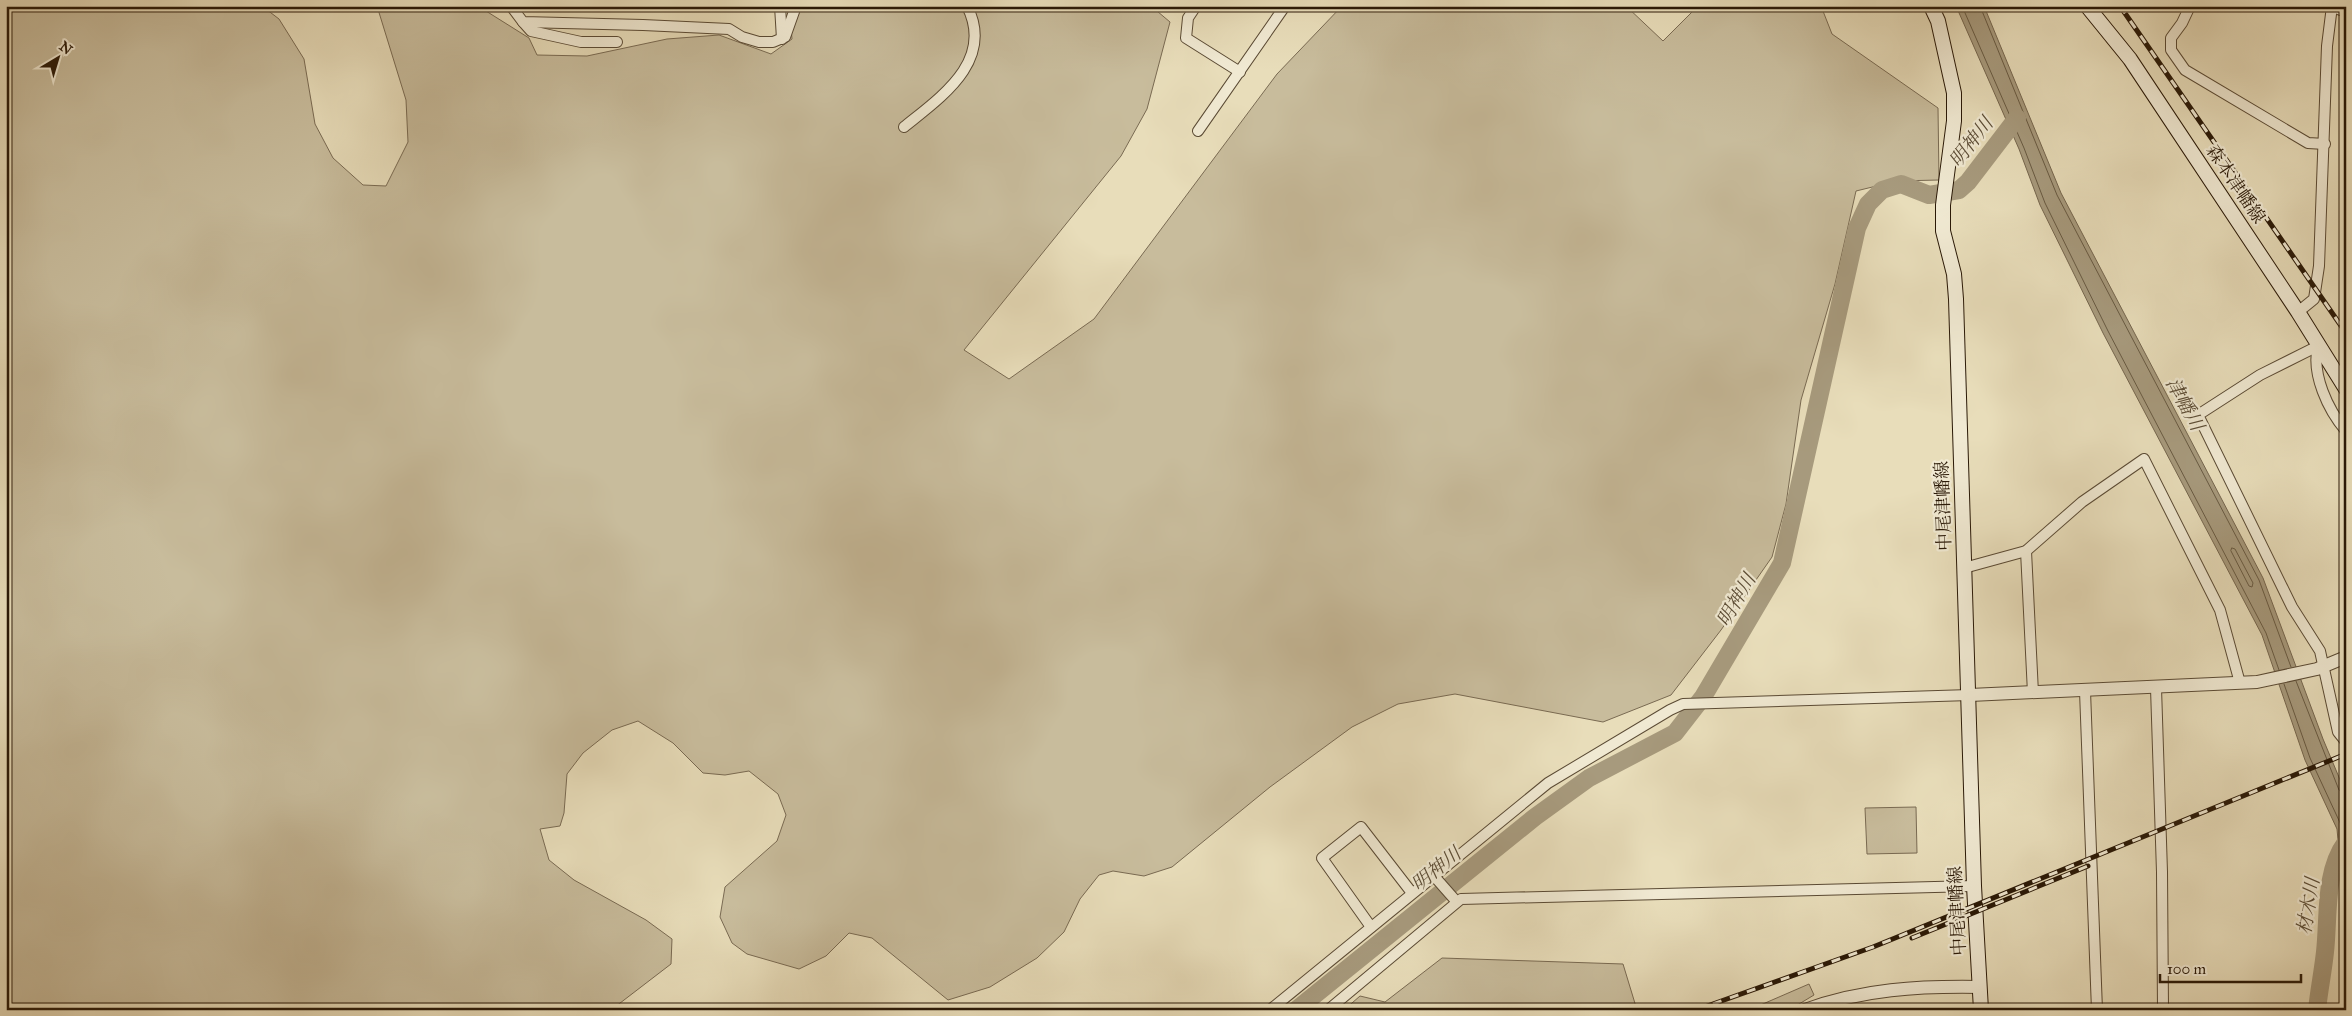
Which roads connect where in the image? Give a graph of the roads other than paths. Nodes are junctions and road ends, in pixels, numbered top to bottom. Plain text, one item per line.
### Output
1 (511, 6) edge
2 (780, 6) edge
3 (796, 6) edge
4 (968, 6) edge
5 (1196, 6) edge
6 (1285, 6) edge
7 (1931, 6) edge
8 (2087, 6) edge
9 (2190, 6) edge
10 (2333, 6) edge
11 (2346, 11) edge
12 (523, 22) junction
13 (782, 39) junction
14 (617, 42) dead end
15 (1240, 72) junction
16 (904, 127) dead end
17 (1198, 132) dead end
18 (2325, 144) junction
19 (2298, 312) junction
20 (2318, 346) junction
21 (2346, 389) edge
22 (2346, 431) edge
23 (2026, 551) junction
24 (1964, 568) junction
25 (2346, 657) edge
26 (2320, 668) junction
27 (2240, 683) junction
28 (2156, 688) junction
29 (2085, 691) junction
30 (2033, 693) junction
31 (1970, 695) junction
32 (2346, 742) edge
33 (1436, 878) junction
34 (1974, 886) junction
35 (1412, 893) junction
36 (1453, 898) junction
37 (1371, 927) junction
38 (1980, 987) junction
39 (1270, 1010) edge
40 (1328, 1010) edge
41 (1805, 1010) edge
42 (1980, 1010) edge
43 (2097, 1010) edge
44 (2163, 1010) edge

1 - 12 street
2 - 13 street
3 - 13 street
4 - 16 street
5 - 15 street
6 - 15 street
7 - 24 main road, 中尾津幡線
8 - 19 main road, 森本津幡線
9 - 18 street
10 - 11 street
10 - 18 street
12 - 13 street
12 - 14 street
15 - 17 street
18 - 19 street
19 - 20 main road, 森本津幡線
20 - 21 main road, 森本津幡線
20 - 22 street
20 - 26 street
23 - 24 street
23 - 27 street
23 - 30 street
24 - 31 main road, 中尾津幡線
25 - 26 street
26 - 27 street
26 - 32 street
27 - 28 street
28 - 29 street
28 - 44 street
29 - 30 street
29 - 43 street
30 - 31 street
31 - 33 street
31 - 34 main road, 中尾津幡線
33 - 35 street
33 - 36 street
34 - 36 street
34 - 38 main road, 中尾津幡線
35 - 37 street
35 - 37 street
36 - 40 street
37 - 39 street
38 - 41 street
38 - 42 main road, 中尾津幡線

